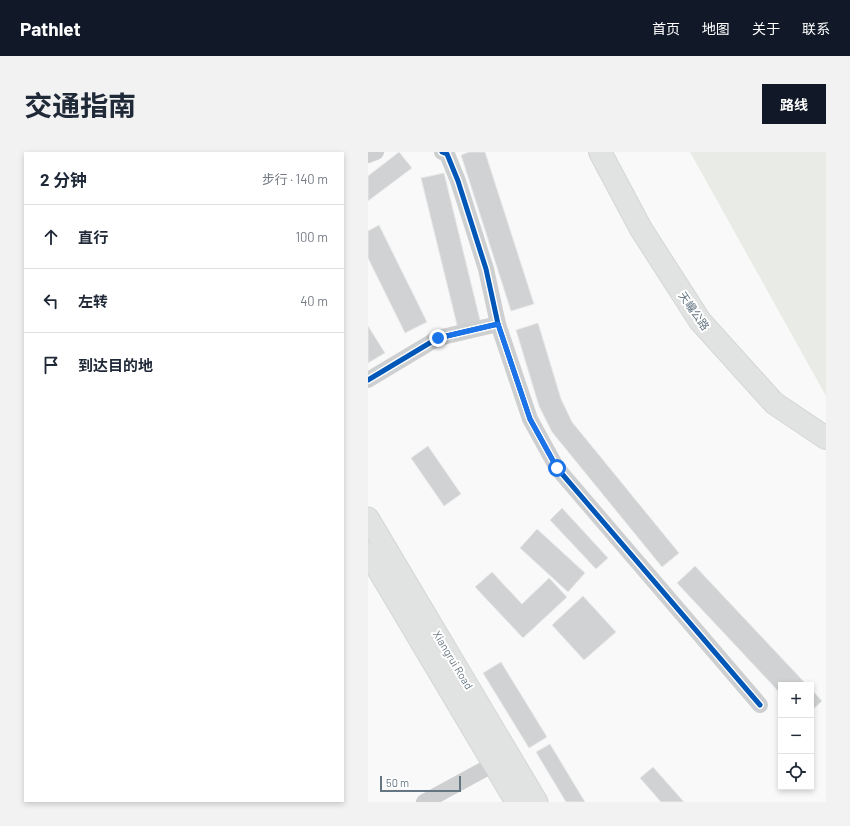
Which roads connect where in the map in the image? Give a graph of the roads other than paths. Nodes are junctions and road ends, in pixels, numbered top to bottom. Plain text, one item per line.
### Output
1 (376, 152) edge
2 (442, 152) edge
3 (600, 152) edge
4 (368, 155) edge
5 (498, 324) junction
6 (368, 380) edge
7 (826, 438) edge
8 (368, 518) edge
9 (368, 553) edge
10 (760, 706) dead end
11 (494, 764) junction
12 (424, 802) edge
13 (516, 802) edge
14 (537, 802) edge

1 - 4 street
2 - 5 street
3 - 7 highway, 天巉公路
5 - 6 street
5 - 10 street
8 - 14 main road, Xiangrui Road
9 - 11 main road, Xiangrui Road
11 - 12 street
11 - 13 main road, Xiangrui Road

